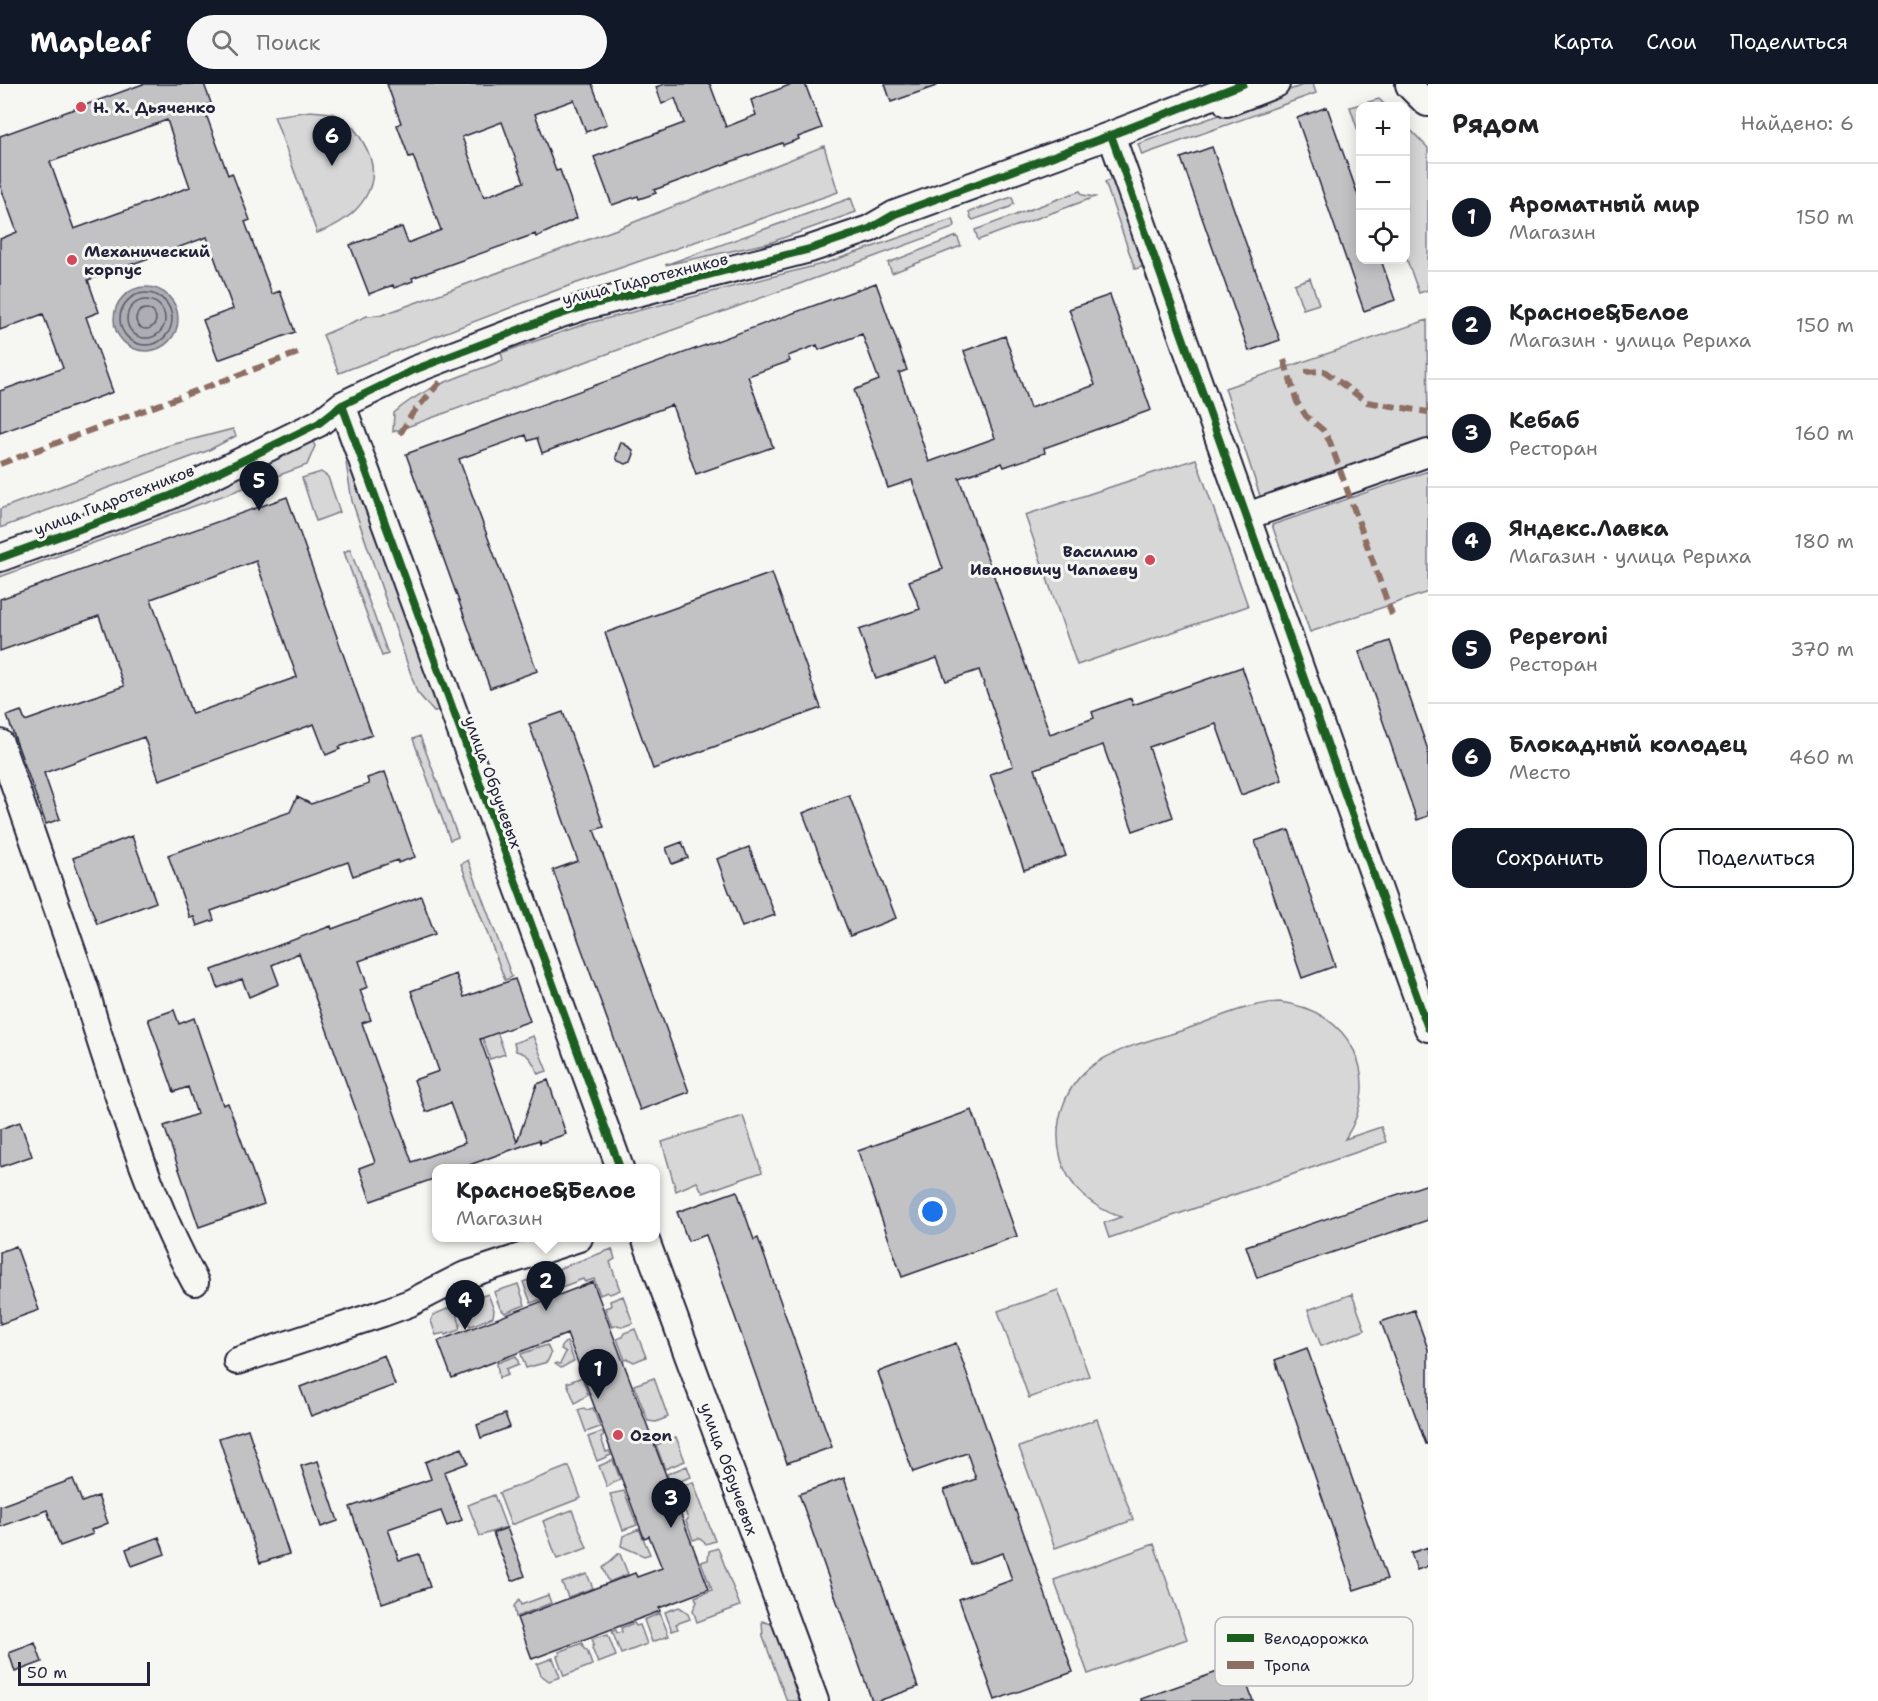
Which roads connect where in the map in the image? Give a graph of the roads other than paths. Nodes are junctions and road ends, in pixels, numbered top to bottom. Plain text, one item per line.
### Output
1 (1243, 84) edge
2 (1276, 84) edge
3 (1412, 84) edge
4 (1428, 100) edge
5 (1113, 140) junction
6 (342, 405) junction
7 (1428, 453) edge
8 (1247, 516) junction
9 (0, 541) edge
10 (0, 558) edge
11 (0, 743) edge
12 (1428, 1028) edge
13 (619, 1164) edge
14 (567, 1242) edge
15 (646, 1242) edge
16 (195, 1282) dead end
17 (237, 1361) dead end
18 (814, 1701) edge

1 - 5 street, улица Гидротехников
2 - 5 street, улица Гидротехников
3 - 4 main road
5 - 6 street, улица Гидротехников
5 - 8 street
6 - 9 street, улица Гидротехников
6 - 10 street, улица Гидротехников
6 - 13 street, улица Обручевых
7 - 8 street
8 - 12 street
11 - 16 street
14 - 17 street
15 - 18 street, улица Обручевых

